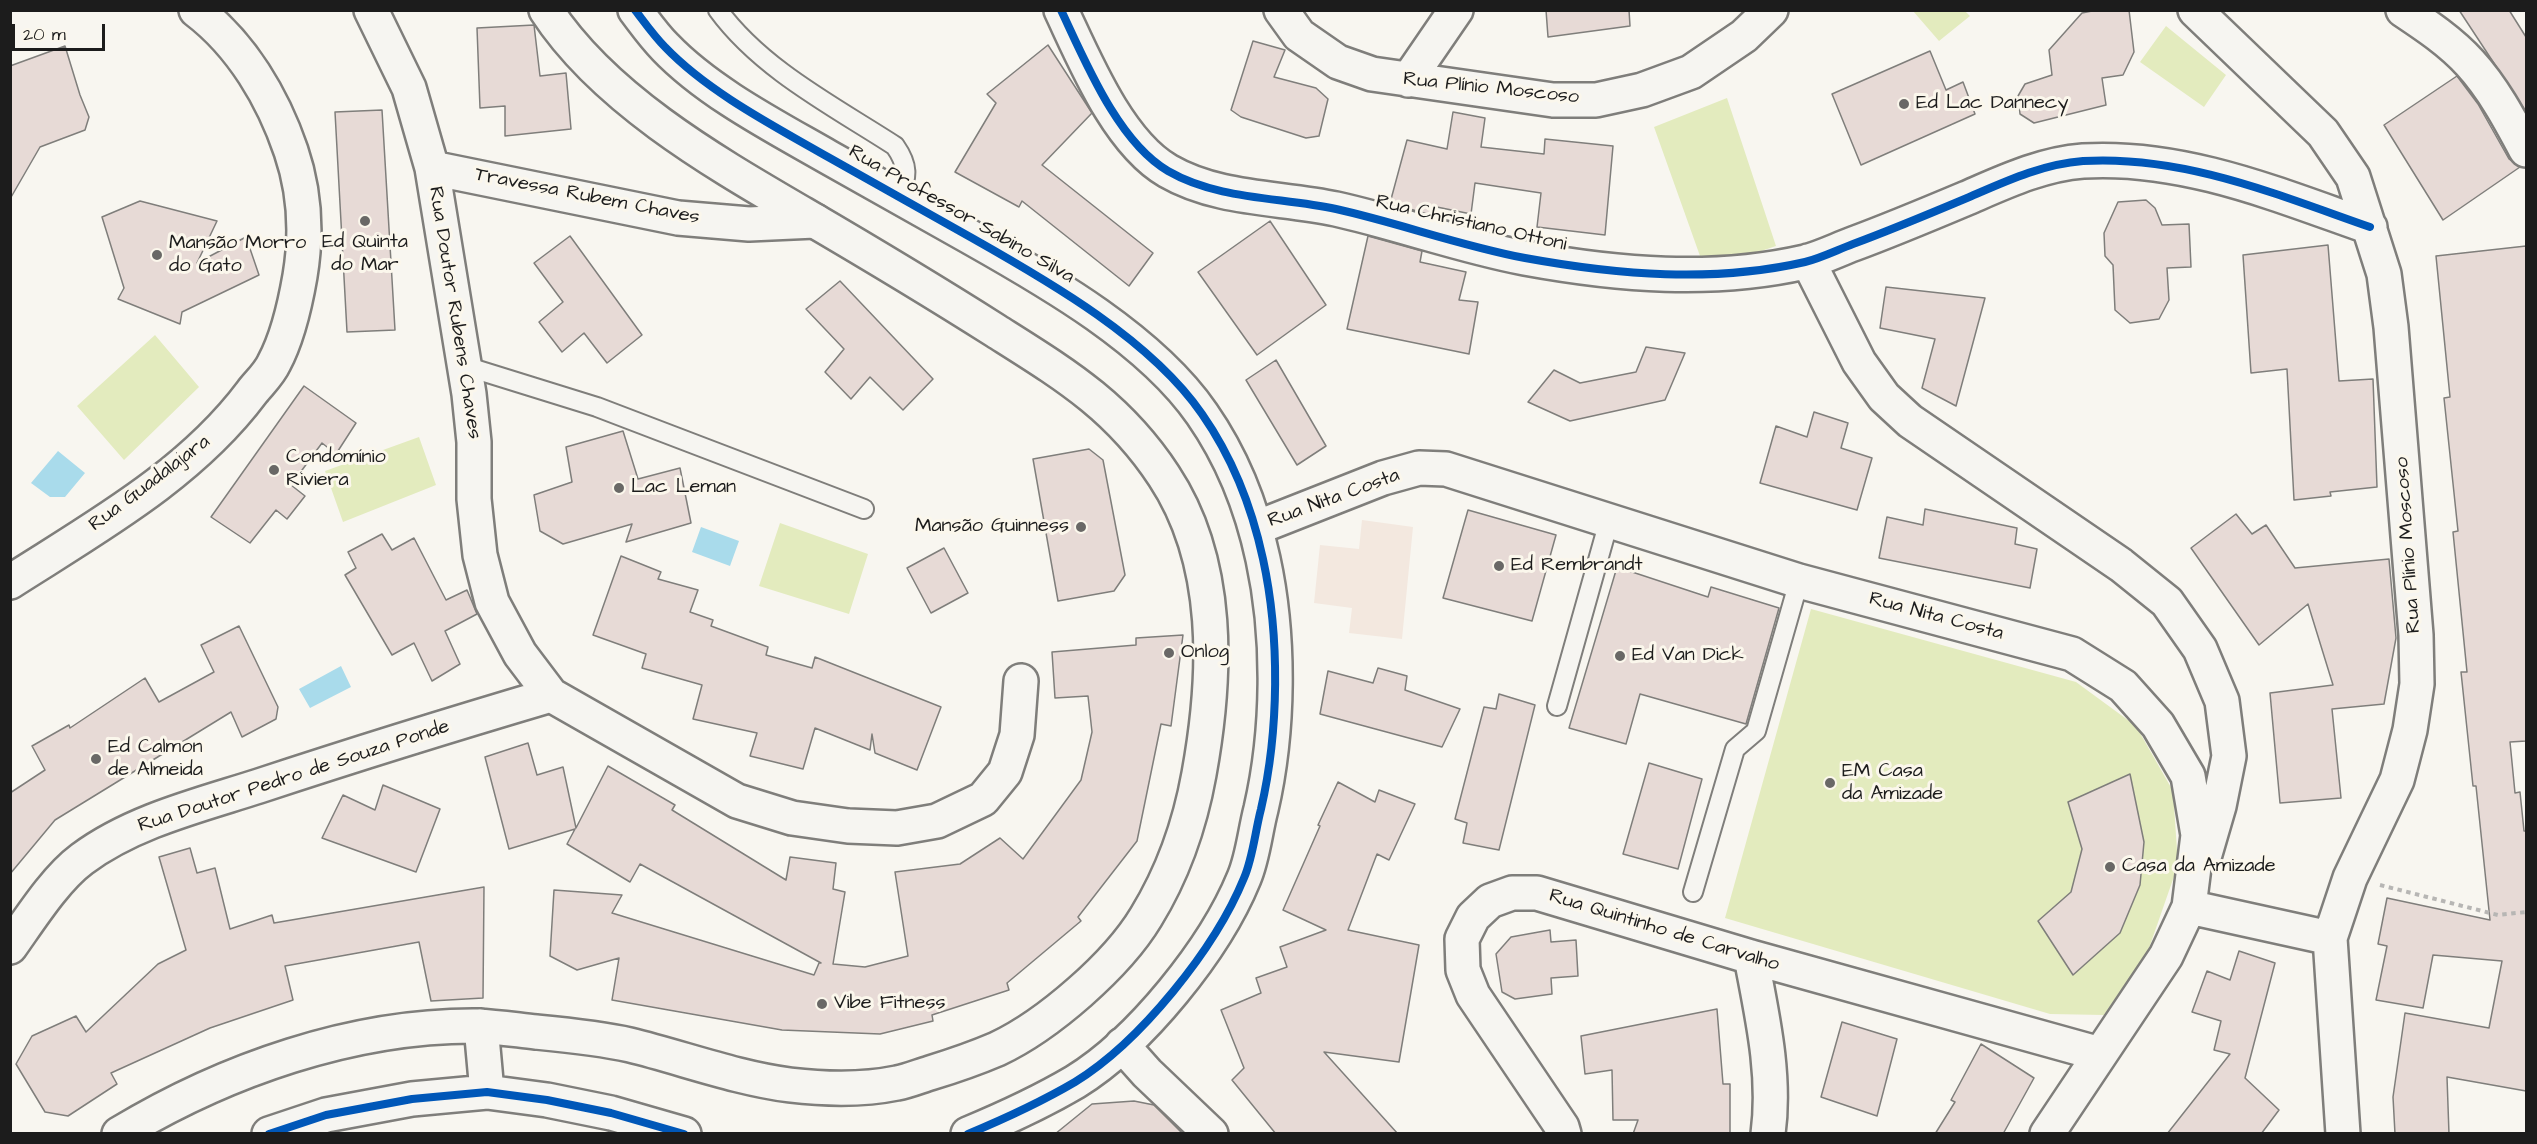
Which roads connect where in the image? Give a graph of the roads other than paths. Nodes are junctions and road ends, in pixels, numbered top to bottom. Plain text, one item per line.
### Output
1 (196, 10) edge
2 (370, 10) edge
3 (546, 10) edge
4 (635, 10) edge
5 (718, 10) edge
6 (1061, 10) edge
7 (1281, 10) edge
8 (1456, 10) edge
9 (1771, 10) edge
10 (2195, 10) edge
11 (2403, 10) edge
12 (1408, 80) junction
13 (2526, 150) edge
14 (432, 168) junction
15 (900, 197) junction
16 (815, 221) junction
17 (2370, 227) junction
18 (1808, 261) junction
19 (465, 366) junction
20 (864, 509) dead end
21 (1609, 521) junction
22 (1256, 528) junction
23 (1799, 581) junction
24 (10, 582) edge
25 (1021, 681) dead end
26 (551, 695) junction
27 (1557, 706) dead end
28 (1693, 892) dead end
29 (2189, 907) junction
30 (2330, 938) junction
31 (10, 947) edge
32 (1751, 957) junction
33 (481, 1026) junction
34 (1122, 1045) junction
35 (2100, 1054) junction
36 (487, 1092) junction
37 (119, 1134) edge
38 (269, 1134) edge
39 (684, 1134) edge
40 (968, 1134) edge
41 (1211, 1134) edge
42 (1564, 1134) edge
43 (1768, 1134) edge
44 (2047, 1134) edge
45 (2343, 1134) edge

1 - 24 street, Rua Guadalajara
2 - 14 street, Rua Doutor Rubens Chaves
3 - 16 street
4 - 15 street, Rua Professor Sabino Silva
5 - 15 lane
6 - 18 street, Rua Christiano Ottoni
7 - 12 street, Rua Plínio Moscoso
8 - 12 street
9 - 12 street, Rua Plínio Moscoso
10 - 17 street, Rua Plínio Moscoso
11 - 13 street
14 - 16 street, Travessa Rubem Chaves
14 - 19 street, Rua Doutor Rubens Chaves
15 - 22 street, Rua Professor Sabino Silva
16 - 33 street
17 - 18 street, Rua Christiano Ottoni
17 - 30 street, Rua Plínio Moscoso
18 - 29 street
19 - 20 lane
19 - 26 street, Rua Doutor Rubens Chaves
21 - 22 street, Rua Nita Costa
21 - 23 street, Rua Nita Costa
21 - 27 lane
22 - 34 street, Rua Professor Sabino Silva
23 - 28 lane
23 - 29 street, Rua Nita Costa
25 - 26 street, Rua Doutor Rubens Chaves
26 - 31 street, Rua Doutor Pedro de Souza Ponde
29 - 30 street
29 - 35 street, Rua Nita Costa
30 - 45 street, Rua Plínio Moscoso
32 - 35 street, Rua Quintinho de Carvalho
32 - 42 street, Rua Quintinho de Carvalho
32 - 43 street
33 - 36 street
33 - 37 street
34 - 40 street, Rua Professor Sabino Silva
34 - 41 street
35 - 44 street, Rua Nita Costa
36 - 38 street
36 - 39 street

